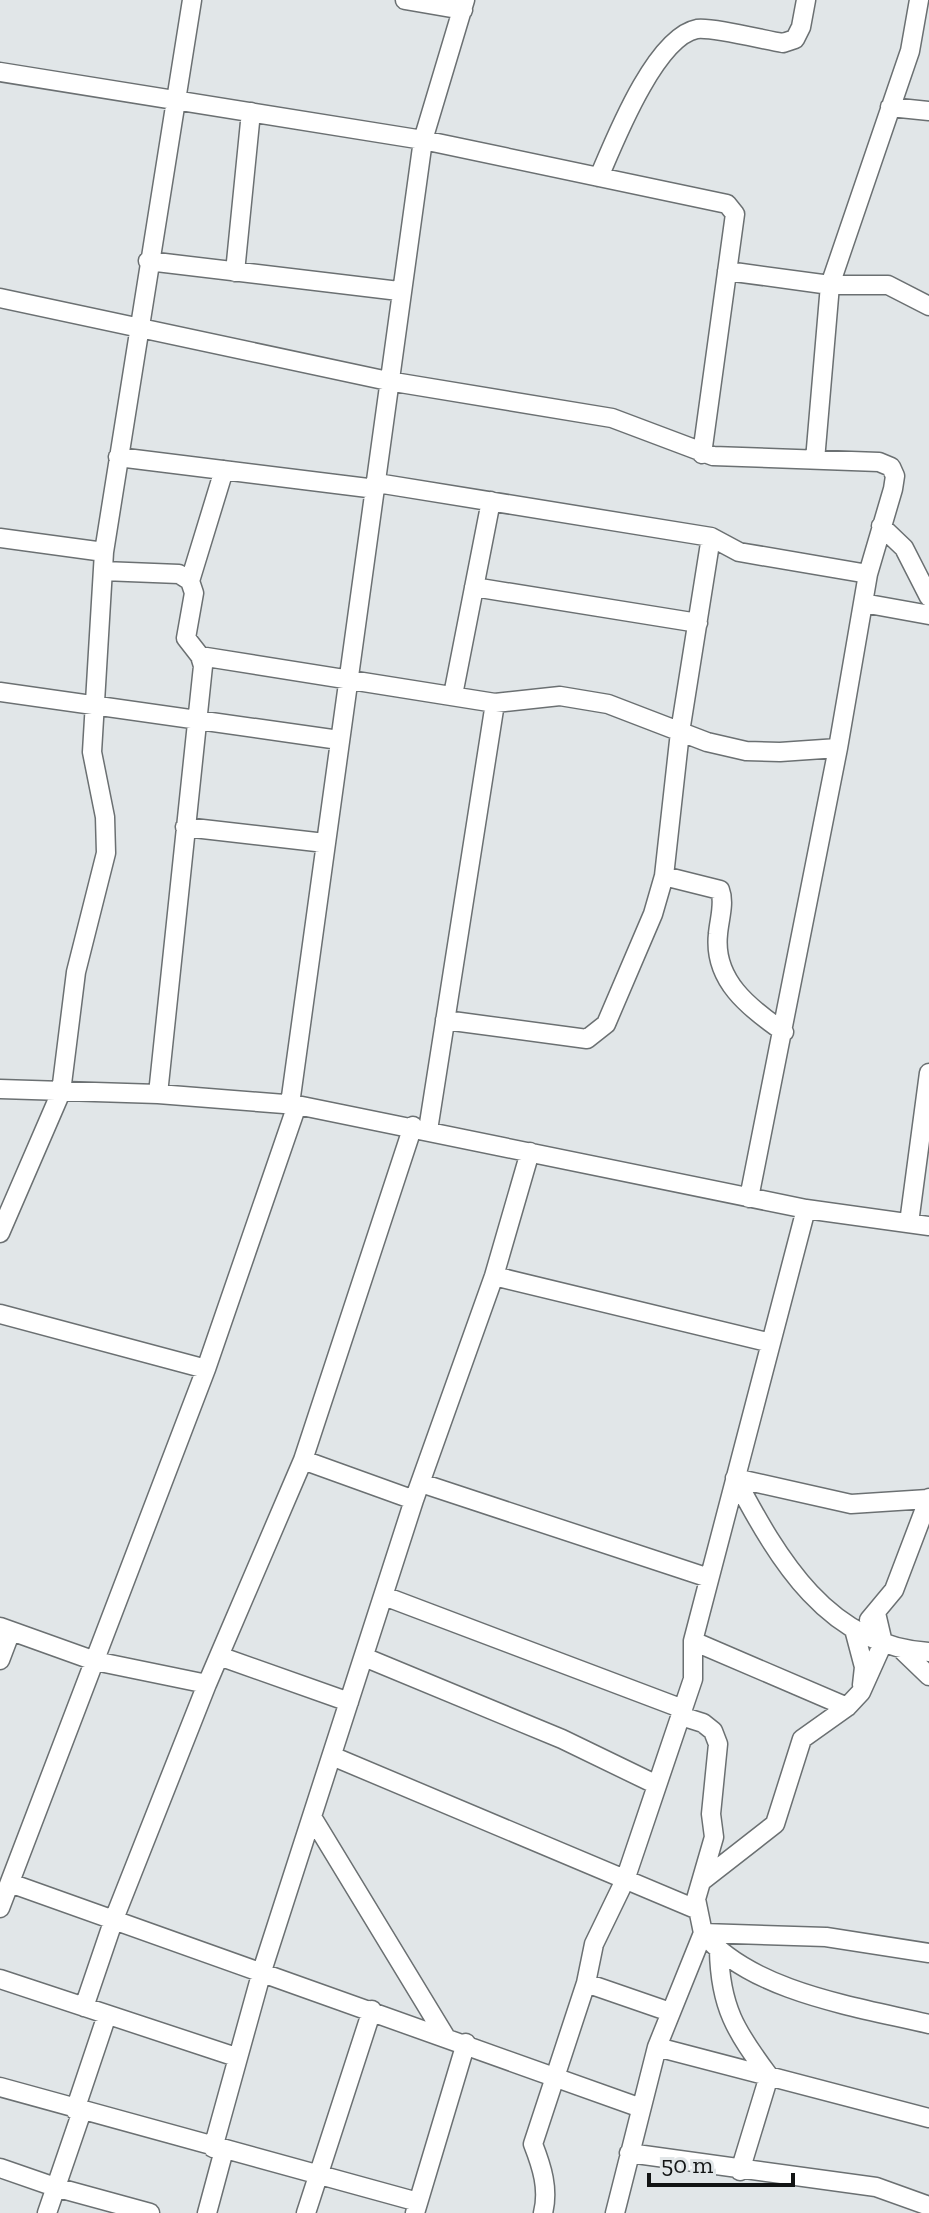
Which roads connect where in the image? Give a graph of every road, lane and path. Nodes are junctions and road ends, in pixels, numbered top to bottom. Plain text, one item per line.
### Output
1 (192, 0) edge
2 (405, 0) edge
3 (806, 0) edge
4 (464, 5) edge
5 (921, 12) edge
6 (0, 72) edge
7 (174, 98) junction
8 (890, 107) junction
9 (929, 111) edge
10 (251, 112) junction
11 (423, 140) junction
12 (599, 177) junction
13 (148, 261) junction
14 (727, 271) junction
15 (235, 272) junction
16 (830, 285) junction
17 (399, 291) junction
18 (0, 298) edge
19 (929, 306) edge
20 (137, 328) junction
21 (388, 381) junction
22 (702, 454) junction
23 (118, 457) junction
24 (815, 460) junction
25 (224, 470) junction
26 (376, 486) junction
27 (491, 501) junction
28 (881, 526) junction
29 (711, 537) junction
30 (0, 538) edge
31 (104, 552) junction
32 (103, 571) junction
33 (868, 574) junction
34 (190, 581) junction
35 (474, 587) junction
36 (929, 597) edge
37 (863, 603) junction
38 (929, 615) edge
39 (698, 623) junction
40 (200, 656) junction
41 (347, 677) junction
42 (0, 692) edge
43 (453, 695) junction
44 (495, 703) junction
45 (94, 707) junction
46 (197, 717) junction
47 (680, 732) junction
48 (339, 740) junction
49 (838, 748) junction
50 (185, 827) junction
51 (325, 843) junction
52 (664, 876) junction
53 (445, 1020) junction
54 (784, 1032) junction
55 (929, 1073) edge
56 (0, 1089) edge
57 (61, 1092) junction
58 (158, 1094) junction
59 (293, 1104) junction
60 (420, 1128) junction
61 (530, 1152) junction
62 (922, 1173) edge
63 (17, 1192) junction
64 (749, 1198) junction
65 (806, 1209) junction
66 (0, 1212) edge
67 (909, 1223) junction
68 (929, 1226) edge
69 (0, 1233) edge
70 (494, 1276) junction
71 (0, 1314) edge
72 (771, 1343) junction
73 (206, 1369) junction
74 (303, 1460) junction
75 (735, 1478) junction
76 (418, 1492) junction
77 (929, 1498) edge
78 (709, 1578) junction
79 (384, 1596) junction
80 (876, 1613) junction
81 (5, 1629) edge
82 (855, 1633) junction
83 (693, 1641) junction
84 (883, 1643) junction
85 (903, 1651) junction
86 (929, 1652) edge
87 (219, 1656) junction
88 (364, 1657) junction
89 (0, 1660) edge
90 (95, 1661) junction
91 (929, 1676) edge
92 (207, 1684) junction
93 (861, 1692) junction
94 (349, 1702) junction
95 (847, 1707) junction
96 (682, 1713) junction
97 (332, 1756) junction
98 (657, 1785) junction
99 (312, 1817) junction
100 (625, 1880) junction
101 (702, 1881) junction
102 (10, 1883) junction
103 (0, 1908) edge
104 (698, 1910) junction
105 (114, 1919) junction
106 (703, 1933) junction
107 (719, 1950) junction
108 (929, 1953) edge
109 (262, 1971) junction
110 (0, 1979) edge
111 (586, 1983) junction
112 (84, 2007) junction
113 (372, 2010) junction
114 (670, 2012) junction
115 (107, 2015) junction
116 (929, 2024) edge
117 (445, 2036) junction
118 (466, 2043) junction
119 (657, 2047) junction
120 (236, 2057) junction
121 (553, 2075) junction
122 (769, 2076) junction
123 (0, 2087) edge
124 (641, 2108) junction
125 (78, 2111) junction
126 (929, 2118) edge
127 (218, 2149) junction
128 (629, 2153) junction
129 (0, 2168) edge
130 (740, 2171) junction
131 (318, 2176) junction
132 (55, 2187) junction
133 (929, 2206) edge
134 (416, 2208) edge
135 (47, 2213) edge
136 (150, 2213) edge
137 (207, 2213) edge
138 (306, 2213) edge
139 (543, 2213) edge
140 (615, 2213) edge

1 - 7 street
2 - 4 street
3 - 12 street
4 - 11 street
5 - 8 street
6 - 7 street
7 - 10 street
7 - 13 street
8 - 9 street
8 - 16 street
10 - 11 street
10 - 15 street
11 - 12 street
11 - 17 street
12 - 14 street
13 - 15 street
13 - 20 street
14 - 16 street
14 - 22 street
15 - 17 street
16 - 19 street
16 - 24 street
17 - 21 street
18 - 20 street
20 - 21 street
20 - 23 street
21 - 22 street
21 - 26 street
22 - 24 street
23 - 25 street
23 - 31 street
24 - 28 street
25 - 26 street
25 - 34 street
26 - 27 street
26 - 41 street
27 - 29 street
27 - 35 street
28 - 33 street
28 - 36 street
29 - 33 street
29 - 39 street
30 - 31 street
31 - 32 street
32 - 34 street
32 - 45 street
33 - 37 street
34 - 40 street
35 - 39 street
35 - 43 street
37 - 38 street
37 - 49 street
39 - 47 street
40 - 41 street
40 - 46 street
41 - 43 street
41 - 48 street
42 - 45 street
43 - 44 street
44 - 47 street
44 - 53 street
45 - 46 street
45 - 57 street
46 - 48 street
46 - 50 street
47 - 49 street
47 - 52 street
48 - 51 street
49 - 54 street
50 - 51 street
50 - 58 street
51 - 59 street
52 - 53 street
52 - 54 street
53 - 60 street
54 - 64 street
55 - 62 street
56 - 57 street
57 - 58 street
57 - 63 street
58 - 59 street
59 - 60 street
59 - 73 street
60 - 61 street
60 - 74 street
61 - 64 street
61 - 70 street
62 - 67 street
63 - 66 street
63 - 69 street
64 - 65 street
65 - 67 street
65 - 72 street
67 - 68 street
70 - 72 street
70 - 76 street
71 - 73 street
72 - 75 street
73 - 90 street
74 - 76 street
74 - 87 street
75 - 77 street
75 - 78 street
75 - 82 street
76 - 78 street
76 - 79 street
77 - 80 street
78 - 83 street
79 - 88 street
79 - 96 street
80 - 82 street
80 - 84 street
81 - 89 street
81 - 90 street
82 - 84 street
82 - 93 street
83 - 95 street
83 - 96 street
84 - 85 street
84 - 93 street
85 - 86 street
85 - 91 street
87 - 92 street
87 - 94 street
88 - 94 street
88 - 98 street
90 - 92 street
90 - 102 street
92 - 105 street
93 - 95 street
94 - 97 street
95 - 101 street
96 - 98 street
96 - 101 street
97 - 99 street
97 - 100 street
98 - 100 street
99 - 109 street
99 - 117 street
100 - 104 street
100 - 111 street
101 - 104 street
102 - 103 street
102 - 105 street
104 - 106 street
105 - 109 street
105 - 112 street
106 - 107 street
106 - 108 street
106 - 114 street
107 - 116 street
107 - 122 street
109 - 113 street
109 - 120 street
110 - 112 street
111 - 114 street
111 - 121 street
112 - 115 street
113 - 117 street
113 - 131 street
114 - 119 street
115 - 120 street
115 - 125 street
117 - 118 street
118 - 121 street
118 - 134 street
119 - 122 street
119 - 124 street
120 - 127 street
121 - 124 street
121 - 139 street
122 - 126 street
122 - 130 street
123 - 125 street
124 - 128 street
125 - 127 street
125 - 132 street
127 - 131 street
127 - 137 street
128 - 130 street
128 - 140 street
129 - 132 street
130 - 133 street
131 - 134 street
131 - 138 street
132 - 135 street
132 - 136 street

